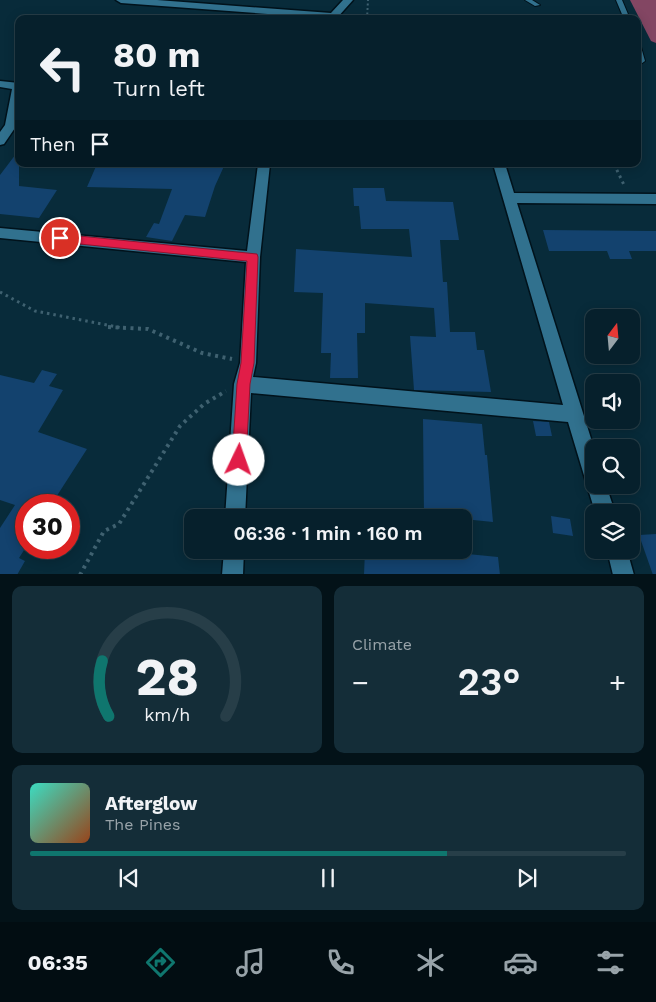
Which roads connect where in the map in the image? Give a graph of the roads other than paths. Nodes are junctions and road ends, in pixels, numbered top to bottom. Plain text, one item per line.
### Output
1 (121, 0) edge
2 (348, 0) edge
3 (528, 0) edge
4 (619, 0) edge
5 (536, 5) dead end
6 (297, 15) edge
7 (335, 15) edge
8 (625, 15) edge
9 (0, 84) edge
10 (15, 86) edge
11 (15, 103) edge
12 (0, 141) edge
13 (264, 167) edge
14 (500, 167) edge
15 (509, 198) junction
16 (656, 199) edge
17 (0, 234) edge
18 (253, 257) junction
19 (243, 384) junction
20 (574, 414) junction
21 (585, 449) edge
22 (236, 509) edge
23 (233, 559) edge
24 (619, 559) edge
25 (232, 574) edge
26 (624, 574) edge

1 - 6 street
2 - 7 street
3 - 5 lane
4 - 8 lane
9 - 10 street
11 - 12 street
13 - 18 street
14 - 15 street
15 - 16 street
15 - 20 street
17 - 18 street
18 - 19 street
19 - 20 street
19 - 22 street
20 - 21 street
23 - 25 street
24 - 26 street

